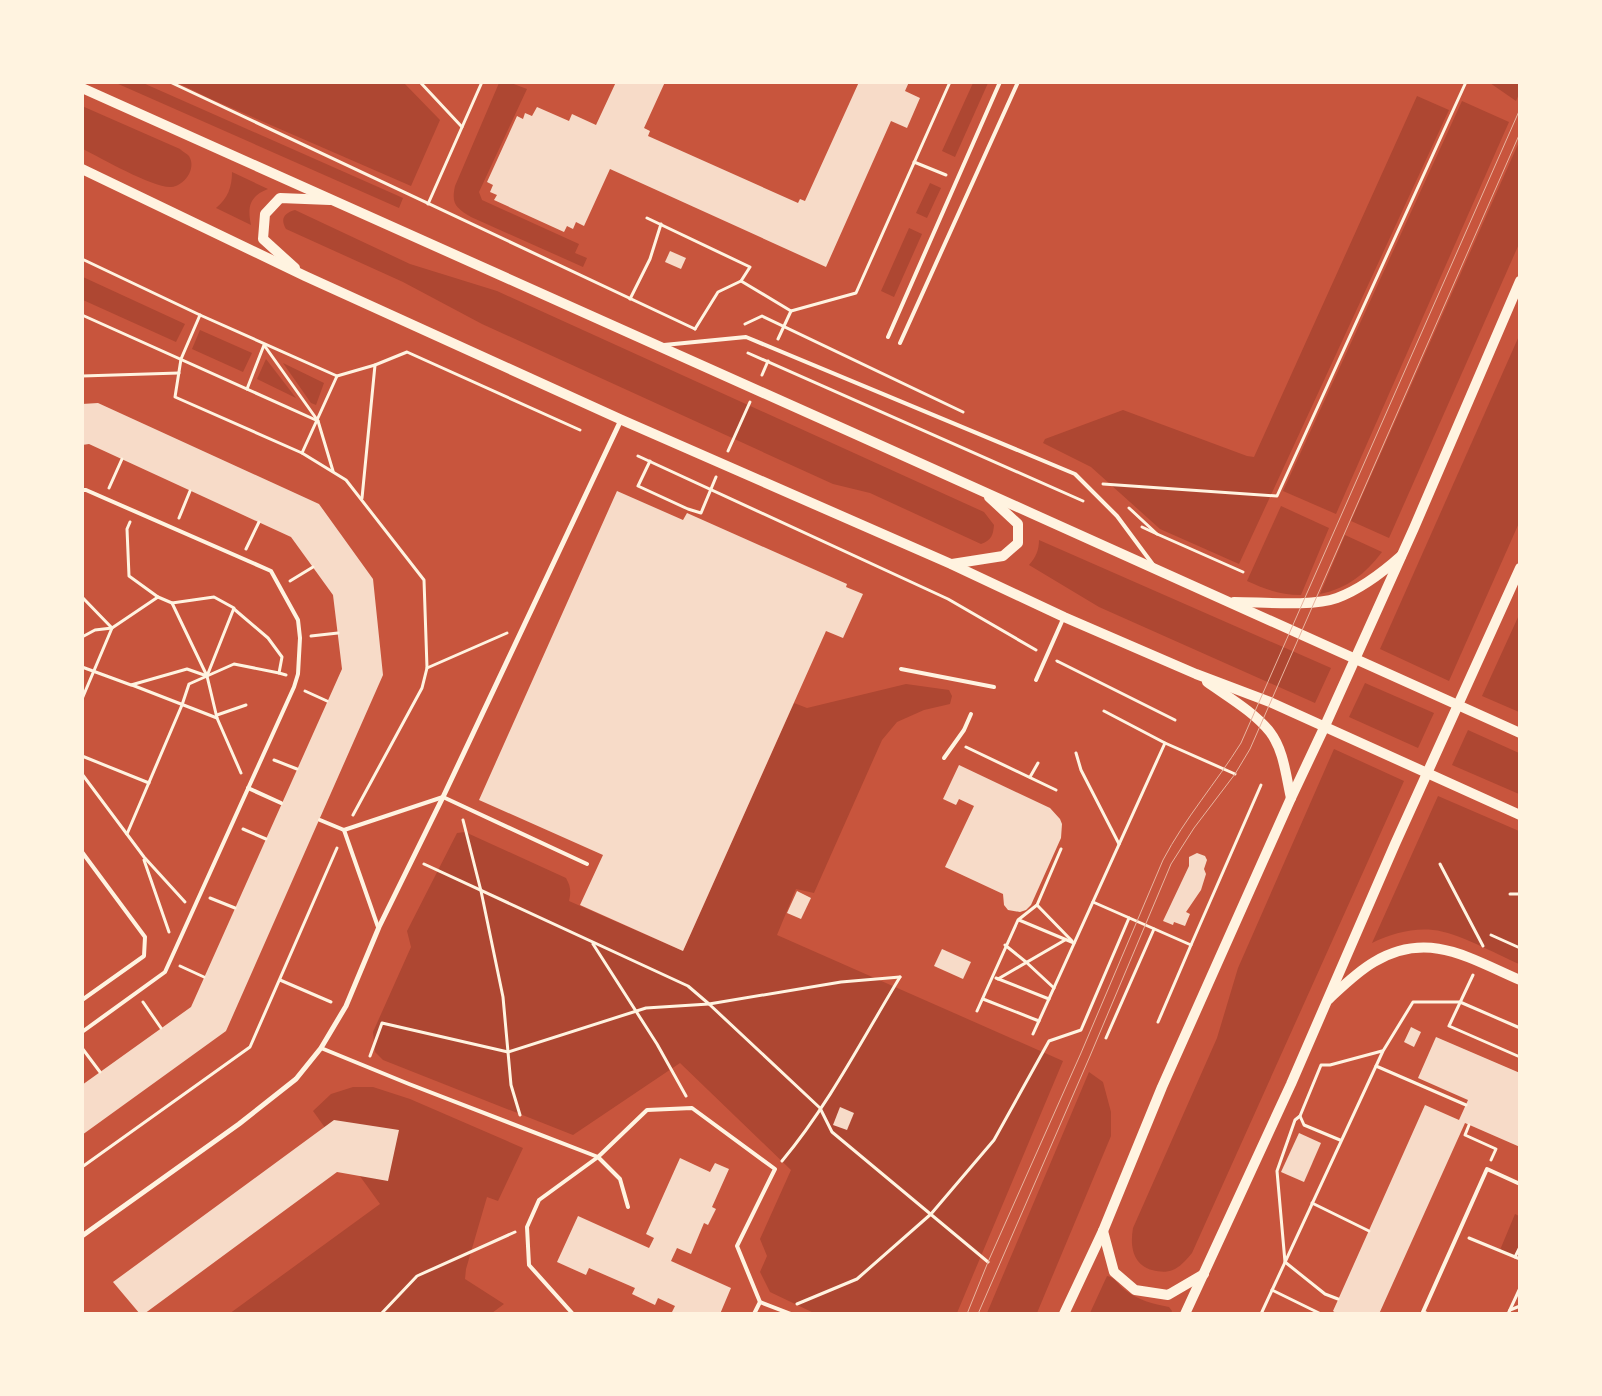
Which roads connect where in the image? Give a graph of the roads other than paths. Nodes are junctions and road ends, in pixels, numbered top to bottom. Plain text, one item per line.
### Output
1 (1000, 82) edge
2 (1018, 82) edge
3 (82, 88) edge
4 (82, 169) edge
5 (336, 200) junction
6 (304, 276) junction
7 (1520, 281) edge
8 (888, 337) dead end
9 (900, 343) dead end
10 (656, 346) junction
11 (622, 420) junction
12 (82, 490) edge
13 (984, 492) junction
14 (1403, 554) junction
15 (951, 564) junction
16 (1520, 568) edge
17 (1157, 570) junction
18 (1229, 602) junction
19 (1064, 616) junction
20 (1355, 660) junction
21 (901, 669) dead end
22 (1196, 674) junction
23 (1036, 680) dead end
24 (994, 687) dead end
25 (1457, 705) junction
26 (971, 714) dead end
27 (1324, 728) junction
28 (1520, 733) edge
29 (944, 758) dead end
30 (1427, 773) junction
31 (248, 788) junction
32 (443, 797) junction
33 (1291, 798) junction
34 (281, 803) dead end
35 (1520, 815) edge
36 (320, 820) dead end
37 (344, 830) junction
38 (82, 852) edge
39 (587, 864) dead end
40 (378, 928) junction
41 (1520, 980) edge
42 (82, 1000) edge
43 (1326, 1001) junction
44 (82, 1032) edge
45 (322, 1048) junction
46 (598, 1157) junction
47 (1520, 1184) edge
48 (628, 1207) dead end
49 (1103, 1232) junction
50 (82, 1236) edge
51 (1204, 1274) junction
52 (760, 1302) junction
53 (573, 1314) edge
54 (754, 1314) edge
55 (791, 1314) edge
56 (1064, 1314) edge
57 (1185, 1314) edge
58 (1427, 1314) edge

1 - 8 lane
2 - 9 lane
3 - 5 main road
4 - 6 main road
5 - 6 main road
5 - 10 main road
6 - 11 main road
7 - 14 main road
10 - 13 main road
10 - 17 lane
11 - 15 main road
11 - 32 street
12 - 31 lane
13 - 15 main road
13 - 17 main road
14 - 18 main road
14 - 20 main road
15 - 19 main road
16 - 25 main road
17 - 18 main road
18 - 20 main road
19 - 22 main road
19 - 23 lane
20 - 25 main road
20 - 27 main road
21 - 24 lane
22 - 27 main road
22 - 33 main road
25 - 28 main road
25 - 30 main road
26 - 29 lane
27 - 30 main road
27 - 33 main road
30 - 35 main road
30 - 43 main road
31 - 34 lane
31 - 44 lane
32 - 37 lane
32 - 39 lane
32 - 40 street
33 - 49 main road
36 - 37 lane
37 - 40 lane
38 - 42 lane
40 - 45 street
41 - 43 main road
43 - 51 main road
45 - 46 lane
45 - 50 street
46 - 48 lane
46 - 52 lane
46 - 53 lane
47 - 58 lane
49 - 51 main road
49 - 56 main road
51 - 57 main road
52 - 54 lane
52 - 55 lane

